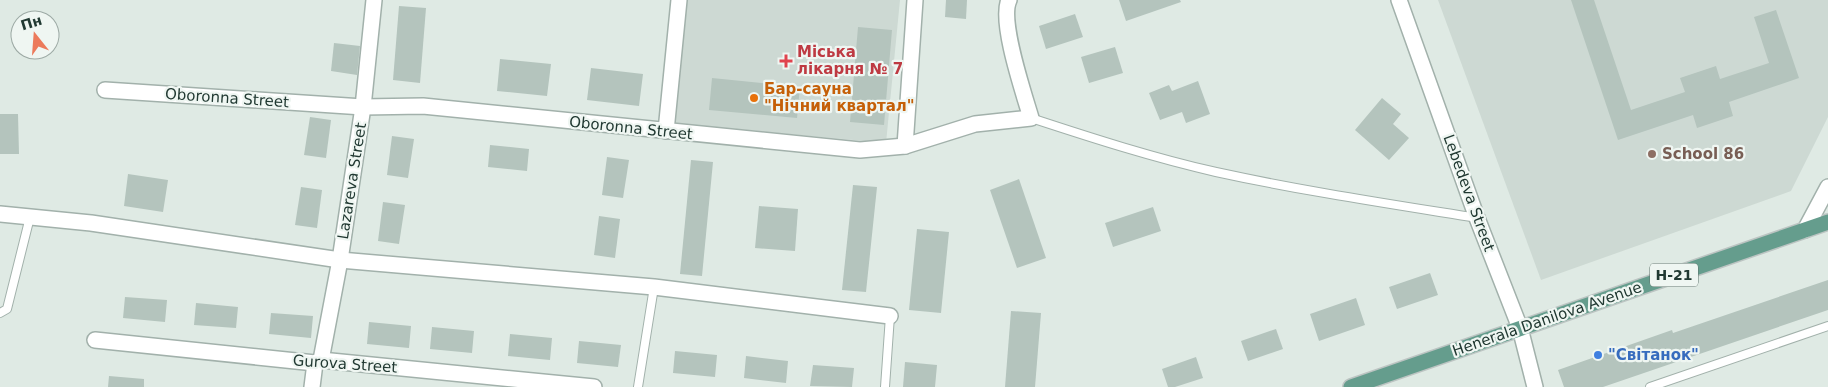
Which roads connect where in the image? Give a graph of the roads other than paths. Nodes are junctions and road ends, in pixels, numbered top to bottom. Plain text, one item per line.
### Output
1 (374, 0) edge
2 (679, 0) edge
3 (915, 0) edge
4 (1010, 0) edge
5 (1399, 0) edge
6 (105, 90) dead end
7 (363, 107) junction
8 (1031, 118) junction
9 (666, 131) junction
10 (905, 146) junction
11 (1828, 187) edge
12 (0, 214) edge
13 (30, 217) junction
14 (1477, 218) junction
15 (1828, 222) edge
16 (1805, 230) junction
17 (340, 260) junction
18 (654, 287) junction
19 (0, 313) edge
20 (890, 316) joint
21 (1828, 326) edge
22 (1520, 328) junction
23 (96, 340) dead end
24 (318, 362) junction
25 (312, 387) edge
26 (594, 387) edge
27 (638, 387) edge
28 (885, 387) edge
29 (1351, 387) edge
30 (1535, 387) edge
31 (1650, 387) edge

1 - 7 street, Lazareva Street
2 - 9 street
3 - 10 street
4 - 8 street
5 - 14 street, Lebedeva Street
6 - 7 street, Oboronna Street
7 - 9 street, Oboronna Street
7 - 17 street, Lazareva Street
8 - 10 street, Oboronna Street
8 - 14 lane
9 - 10 street, Oboronna Street
11 - 16 street
12 - 13 street
13 - 17 street
13 - 19 lane
14 - 22 street, Lebedeva Street
15 - 16 main road, Henerala Danilova Avenue / Н-21
16 - 22 main road, Henerala Danilova Avenue / Н-21
17 - 18 street
17 - 24 street, Lazareva Street
18 - 20 street
18 - 27 lane
20 - 28 lane
21 - 31 lane
22 - 29 main road, Henerala Danilova Avenue / Н-21
22 - 30 street, Lebedeva Street
23 - 24 street, Gurova Street
24 - 25 street, Lazareva Street
24 - 26 street, Gurova Street

